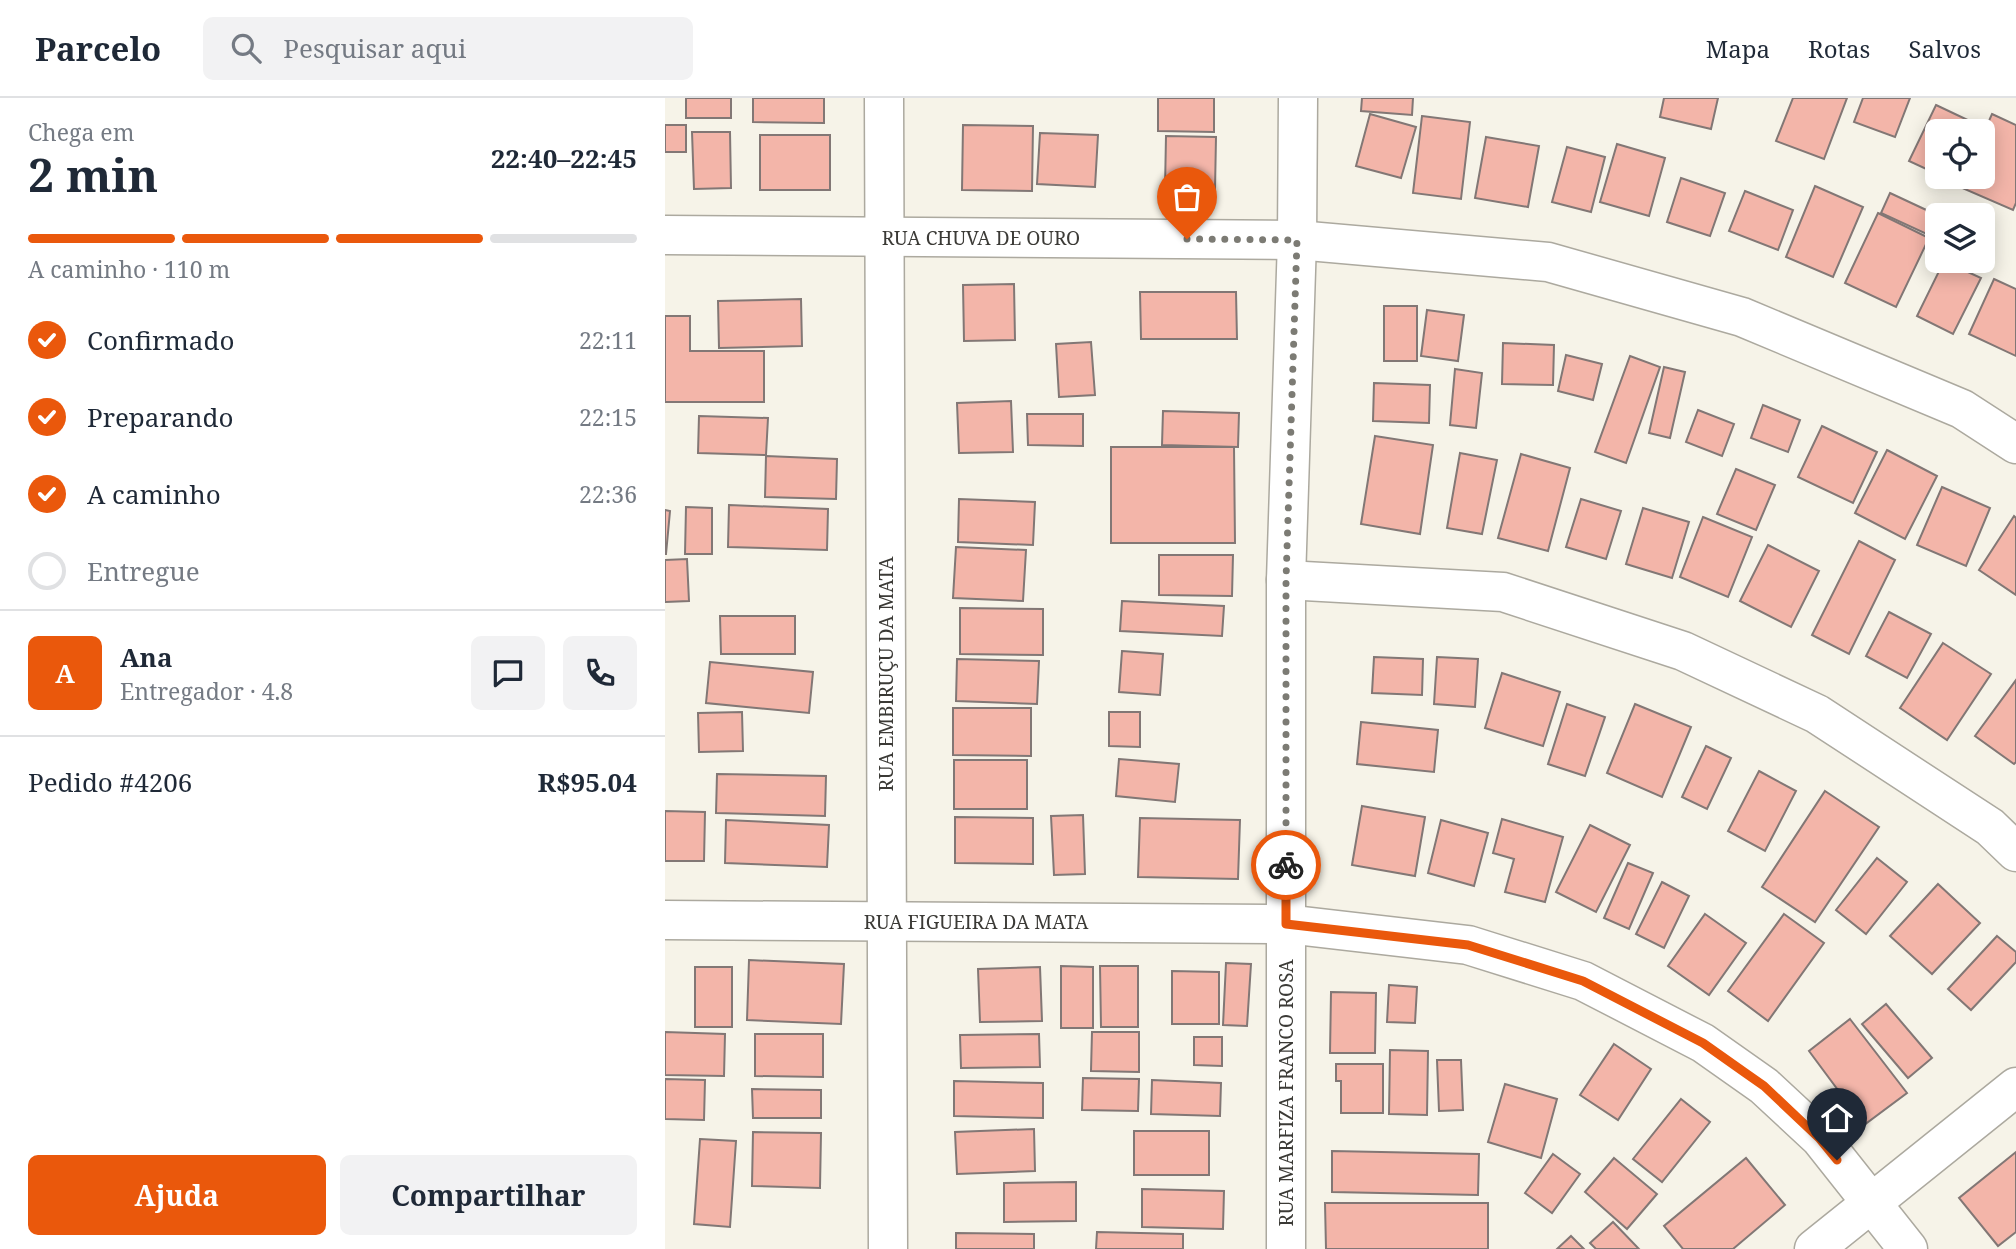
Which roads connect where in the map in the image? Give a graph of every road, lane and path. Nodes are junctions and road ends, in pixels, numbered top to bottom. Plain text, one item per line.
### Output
1 (884, 98) edge
2 (1297, 98) edge
3 (665, 235) edge
4 (884, 237) junction
5 (1297, 240) junction
6 (2016, 444) edge
7 (1286, 580) junction
8 (2016, 852) edge
9 (665, 920) edge
10 (887, 922) junction
11 (1286, 924) junction
12 (2016, 1087) edge
13 (1871, 1203) junction
14 (888, 1249) edge
15 (1286, 1249) edge
16 (1814, 1249) edge
17 (1908, 1249) edge

1 - 4 street, RUA EMBIRUÇU DA MATA
2 - 5 street, RUA MARFIZA FRANCO ROSA
3 - 4 street, RUA CHUVA DE OURO
4 - 5 street, RUA CHUVA DE OURO
4 - 10 street, RUA EMBIRUÇU DA MATA
5 - 6 street, RUA CHUVA DE OURO
5 - 7 street, RUA MARFIZA FRANCO ROSA
7 - 8 street
7 - 11 street, RUA MARFIZA FRANCO ROSA
9 - 10 street, RUA FIGUEIRA DA MATA
10 - 11 street, RUA FIGUEIRA DA MATA
10 - 14 street, RUA EMBIRUÇU DA MATA
11 - 13 street, RUA FIGUEIRA DA MATA
11 - 15 street, RUA MARFIZA FRANCO ROSA
12 - 13 street
13 - 16 street
13 - 17 street, RUA FIGUEIRA DA MATA

